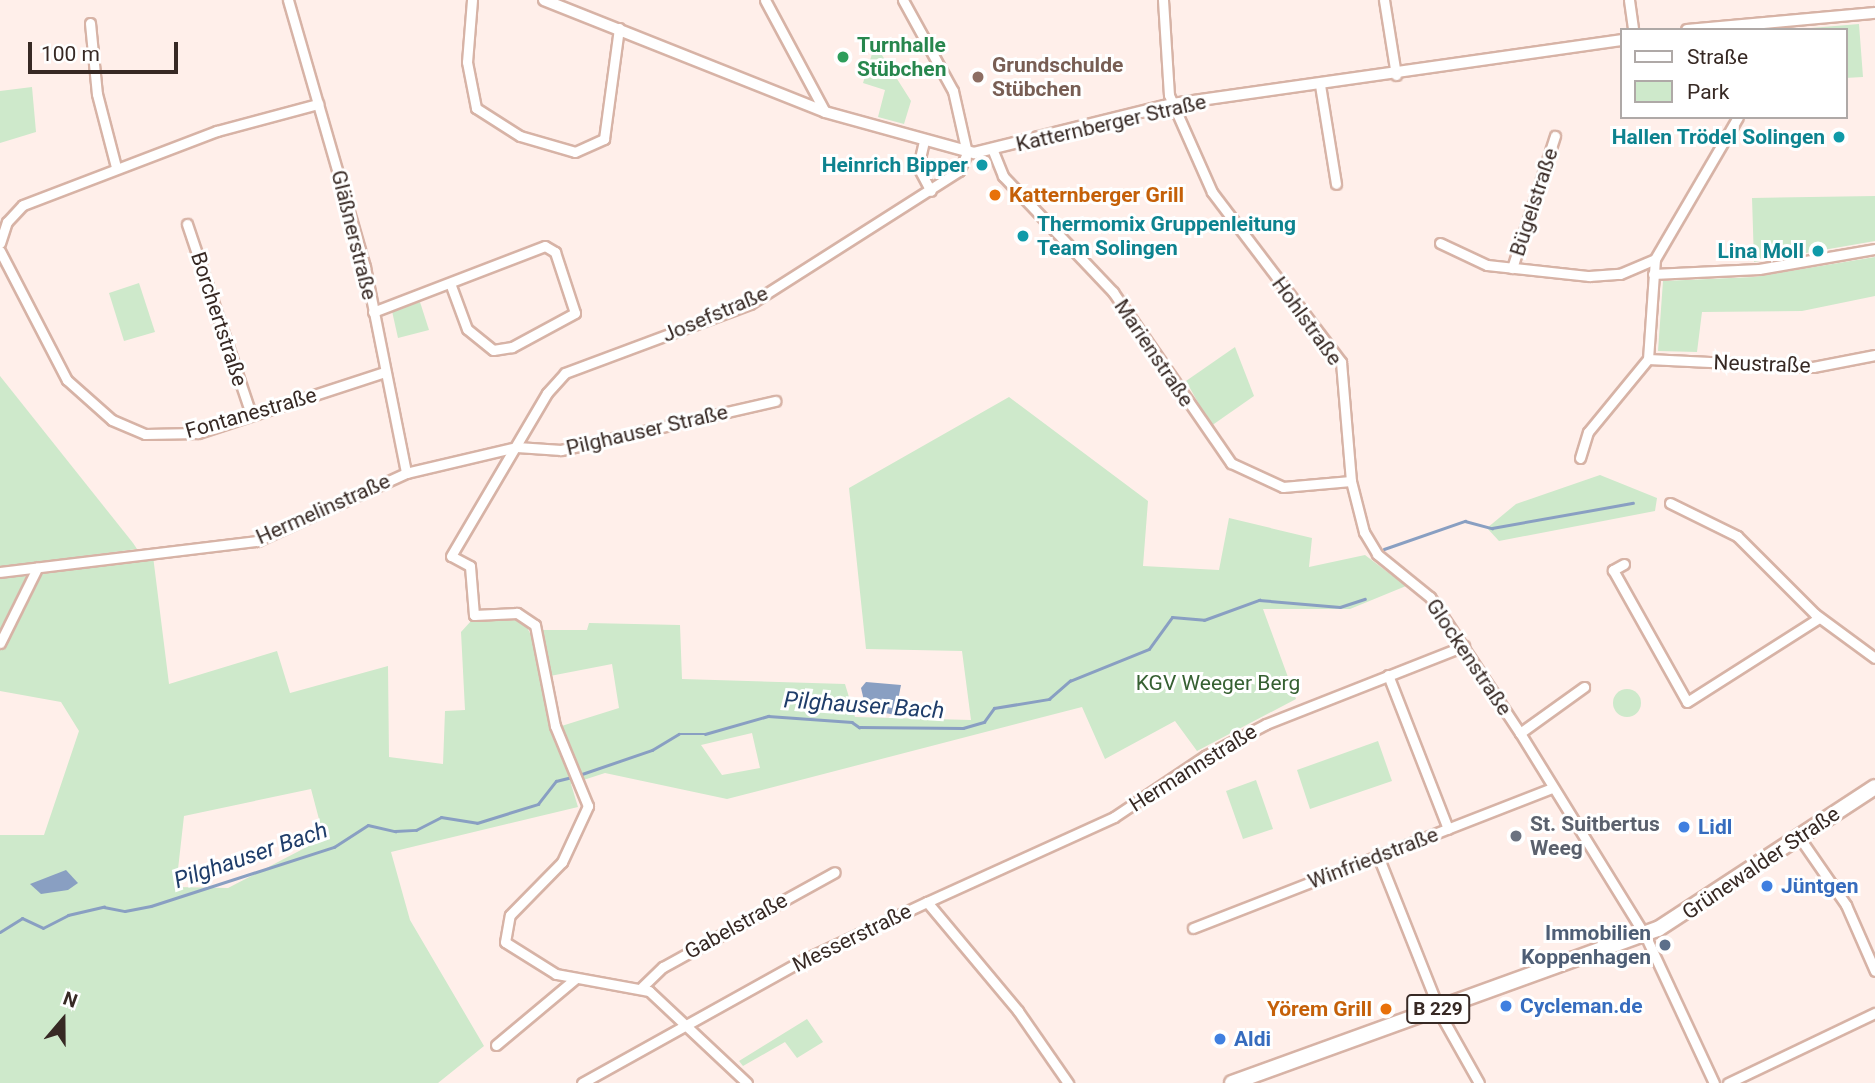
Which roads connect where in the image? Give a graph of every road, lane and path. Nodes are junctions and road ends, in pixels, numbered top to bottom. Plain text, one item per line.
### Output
1 (288, 0) edge
2 (472, 0) edge
3 (765, 0) edge
4 (903, 0) edge
5 (1163, 0) edge
6 (1384, 0) edge
7 (1629, 0) edge
8 (550, 1) edge
9 (1875, 13) edge
10 (90, 23) dead end
11 (1765, 25) edge
12 (619, 28) junction
13 (1633, 28) edge
14 (1718, 28) edge
15 (1619, 40) edge
16 (1396, 75) junction
17 (1320, 85) junction
18 (318, 104) junction
19 (1172, 104) junction
20 (825, 112) junction
21 (1737, 119) edge
22 (1555, 136) dead end
23 (924, 141) junction
24 (993, 151) junction
25 (967, 153) junction
26 (116, 167) junction
27 (1336, 184) dead end
28 (931, 191) junction
29 (187, 224) dead end
30 (0, 243) edge
31 (1440, 243) dead end
32 (1875, 249) edge
33 (0, 251) edge
34 (1655, 259) junction
35 (1512, 268) junction
36 (1653, 274) junction
37 (450, 283) junction
38 (373, 312) junction
39 (1875, 355) edge
40 (1648, 359) junction
41 (386, 372) junction
42 (775, 401) dead end
43 (251, 414) junction
44 (517, 447) junction
45 (1580, 458) dead end
46 (406, 473) junction
47 (1351, 481) junction
48 (1670, 503) dead end
49 (1624, 564) dead end
50 (37, 568) junction
51 (0, 572) edge
52 (1819, 618) junction
53 (0, 643) edge
54 (1464, 646) junction
55 (1875, 658) edge
56 (1388, 676) junction
57 (1584, 687) dead end
58 (1520, 733) junction
59 (1553, 788) junction
60 (1875, 788) edge
61 (1448, 829) junction
62 (1799, 837) junction
63 (1378, 856) junction
64 (835, 873) dead end
65 (927, 902) junction
66 (1193, 928) dead end
67 (1645, 935) junction
68 (1875, 971) edge
69 (576, 978) junction
70 (642, 987) junction
71 (1438, 1009) junction
72 (1875, 1013) edge
73 (686, 1025) junction
74 (496, 1045) dead end
75 (582, 1083) edge
76 (747, 1083) edge
77 (1069, 1083) edge
78 (1232, 1083) edge
79 (1479, 1083) edge
80 (1714, 1083) edge
81 (1728, 1083) edge

1 - 18 street, Gläßnerstraße
2 - 12 street
3 - 20 street
4 - 25 street
5 - 19 street, Hohlstraße
6 - 16 street
7 - 13 street
8 - 12 street, Katternberger Straße
9 - 11 street
10 - 26 street
11 - 14 street
12 - 20 street, Katternberger Straße
15 - 16 street, Katternberger Straße
16 - 17 street, Katternberger Straße
17 - 19 street, Katternberger Straße
17 - 27 street
18 - 26 street
18 - 38 street, Gläßnerstraße
19 - 24 street, Katternberger Straße
19 - 47 street, Hohlstraße
20 - 23 street, Katternberger Straße
21 - 34 street
22 - 35 street, Bügelstraße
23 - 25 street, Katternberger Straße
23 - 28 street
24 - 25 street, Katternberger Straße
24 - 47 street, Marienstraße
25 - 28 street, Josefstraße
26 - 30 street
28 - 44 street, Josefstraße
29 - 43 street, Borchertstraße
31 - 35 street
32 - 36 street
33 - 43 street, Fontanestraße
34 - 35 street
34 - 36 street
36 - 40 street
37 - 37 street
37 - 38 street
38 - 41 street, Gläßnerstraße
39 - 40 street, Neustraße
40 - 45 street
41 - 43 street, Fontanestraße
41 - 46 street, Gläßnerstraße
42 - 44 street, Pilghauser Straße
44 - 46 street, Hermelinstraße
44 - 69 street, Josefstraße
46 - 50 street, Hermelinstraße
47 - 54 street, Glockenstraße
48 - 52 street
49 - 52 street
50 - 51 street, Hermelinstraße
50 - 53 street
52 - 55 street
54 - 56 street, Hermannstraße
54 - 58 street, Glockenstraße
56 - 61 street
56 - 65 street, Hermannstraße
57 - 58 street, Glockenstraße
58 - 59 street, Glockenstraße
59 - 61 street, Winfriedstraße
59 - 67 street, Glockenstraße
60 - 62 main road, Grünewalder Straße / B 229
61 - 63 street, Winfriedstraße
62 - 67 main road, Grünewalder Straße / B 229
62 - 68 street
63 - 66 street, Winfriedstraße
63 - 71 street
64 - 70 street, Gabelstraße
65 - 73 street, Messerstraße
65 - 77 street, Messerstraße
67 - 71 main road, B 229
67 - 80 street, Glockenstraße
69 - 70 street
69 - 74 street
70 - 73 street
71 - 78 main road, B 229
71 - 79 street
72 - 81 street
73 - 75 street, Messerstraße
73 - 76 street

